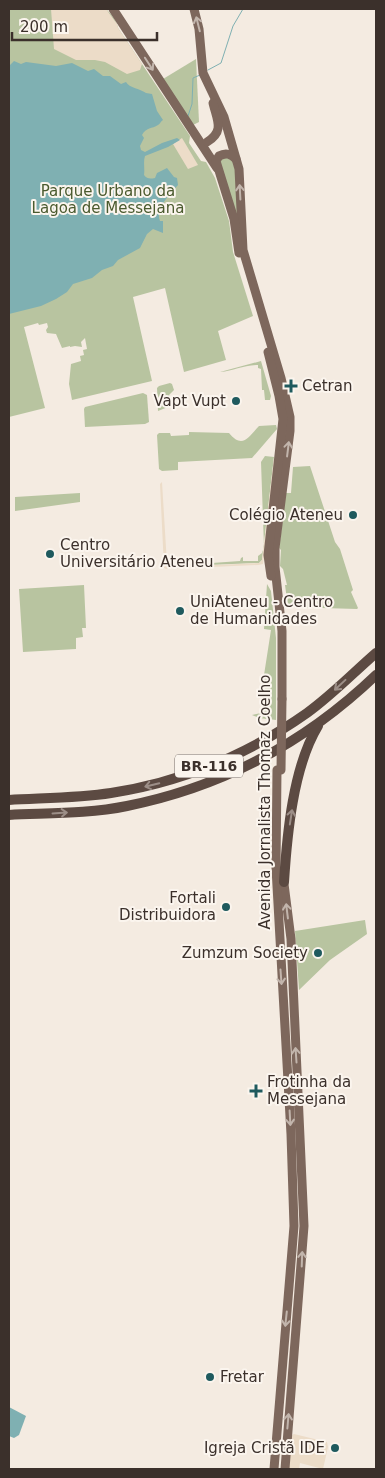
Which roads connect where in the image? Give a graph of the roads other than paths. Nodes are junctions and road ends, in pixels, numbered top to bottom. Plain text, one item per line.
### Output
1 (113, 9) edge
2 (194, 9) edge
3 (207, 82) junction
4 (207, 142) dead end
5 (236, 159) junction
6 (219, 173) junction
7 (376, 653) edge
8 (376, 675) edge
9 (280, 699) junction
10 (320, 723) junction
11 (279, 770) junction
12 (9, 800) edge
13 (9, 815) edge
14 (284, 882) junction
15 (293, 1183) junction
16 (302, 1183) junction
17 (294, 1226) junction
18 (304, 1226) junction
19 (279, 1398) junction
20 (290, 1399) junction
21 (274, 1469) edge
22 (284, 1469) edge

1 -> 6 main road, Avenida Jornalista Thomaz Coelho
3 -> 2 main road
3 - 4 main road
3 - 5 main road, Avenida Jornalista Thomaz Coelho
5 - 6 main road
9 -> 5 main road, Avenida Jornalista Thomaz Coelho
6 - 9 main road, Avenida Jornalista Thomaz Coelho
7 -> 12 highway, BR-116
8 - 10 highway, BR-116
9 - 11 main road, Avenida Jornalista Thomaz Coelho, bridge
13 -> 10 highway, BR-116
14 -> 10 highway
11 - 14 main road, Avenida Jornalista Thomaz Coelho
11 -> 15 main road, Avenida Jornalista Thomaz Coelho
16 -> 14 main road, Avenida Jornalista Thomaz Coelho
15 - 16 main road
15 - 17 main road, Avenida Jornalista Thomaz Coelho
16 - 18 main road, Avenida Jornalista Thomaz Coelho
17 - 18 main road
17 -> 19 main road, Avenida Jornalista Thomaz Coelho
20 -> 18 main road, Avenida Jornalista Thomaz Coelho
19 - 20 main road
19 - 21 main road, Avenida Jornalista Thomaz Coelho
22 -> 20 main road, Avenida Jornalista Thomaz Coelho

